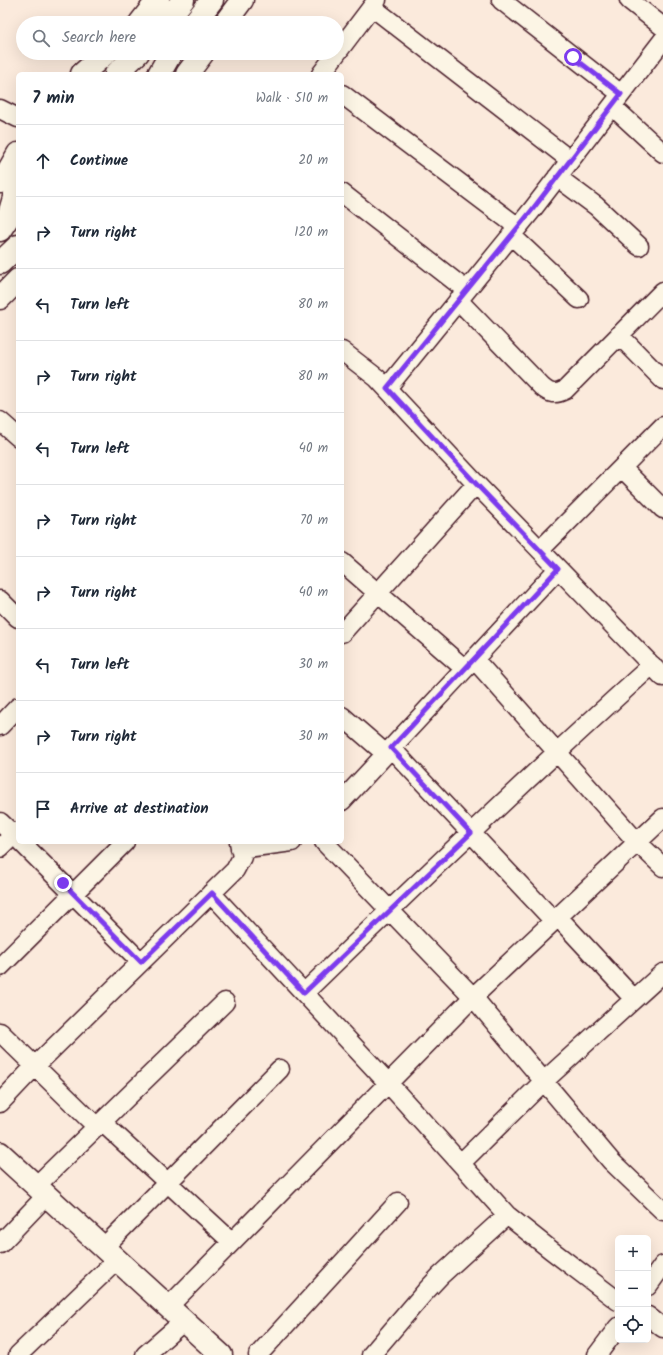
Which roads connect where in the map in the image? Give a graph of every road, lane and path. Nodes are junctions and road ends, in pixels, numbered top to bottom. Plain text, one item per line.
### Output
1 (158, 0) edge
2 (183, 0) edge
3 (212, 0) edge
4 (242, 0) edge
5 (501, 0) edge
6 (629, 0) edge
7 (374, 3) edge
8 (145, 16) edge
9 (170, 16) edge
10 (199, 16) edge
11 (230, 16) edge
12 (663, 27) edge
13 (663, 40) edge
14 (344, 43) edge
15 (98, 60) edge
16 (131, 60) edge
17 (167, 60) edge
18 (198, 60) edge
19 (331, 60) edge
20 (84, 72) edge
21 (118, 72) edge
22 (160, 72) edge
23 (189, 72) edge
24 (322, 72) edge
25 (344, 96) edge
26 (617, 100) junction
27 (0, 109) edge
28 (16, 117) edge
29 (663, 153) edge
30 (16, 158) edge
31 (570, 160) junction
32 (557, 177) junction
33 (6, 179) edge
34 (344, 195) edge
35 (0, 230) edge
36 (515, 231) junction
37 (639, 246) dead end
38 (16, 248) edge
39 (0, 263) edge
40 (16, 282) edge
41 (663, 291) edge
42 (462, 295) junction
43 (0, 298) edge
44 (579, 299) dead end
45 (619, 335) junction
46 (344, 353) edge
47 (663, 380) edge
48 (387, 388) junction
49 (0, 421) edge
50 (663, 426) edge
51 (16, 435) edge
52 (622, 468) junction
53 (476, 484) junction
54 (663, 509) edge
55 (540, 550) junction
56 (344, 564) edge
57 (558, 569) junction
58 (378, 593) junction
59 (1, 602) edge
60 (16, 616) edge
61 (344, 631) edge
62 (469, 664) junction
63 (659, 671) edge
64 (16, 709) edge
65 (344, 717) edge
66 (0, 726) edge
67 (389, 751) junction
68 (557, 752) junction
69 (344, 799) edge
70 (663, 818) edge
71 (0, 822) edge
72 (471, 833) junction
73 (16, 835) edge
74 (16, 838) edge
75 (637, 842) junction
76 (25, 844) edge
77 (123, 844) edge
78 (266, 844) edge
79 (326, 844) edge
80 (240, 846) edge
81 (0, 848) edge
82 (663, 867) edge
83 (212, 893) junction
84 (74, 894) junction
85 (390, 910) junction
86 (556, 919) junction
87 (141, 962) junction
88 (0, 968) edge
89 (663, 973) edge
90 (304, 993) junction
91 (473, 997) junction
92 (634, 999) junction
93 (225, 1002) dead end
94 (0, 1032) edge
95 (35, 1066) junction
96 (280, 1069) dead end
97 (544, 1081) junction
98 (388, 1084) junction
99 (0, 1103) edge
100 (100, 1124) junction
101 (1, 1157) edge
102 (461, 1163) junction
103 (168, 1182) junction
104 (41, 1191) junction
105 (398, 1202) dead end
106 (663, 1211) edge
107 (507, 1215) junction
108 (232, 1242) junction
109 (0, 1244) edge
110 (110, 1254) junction
111 (663, 1265) edge
112 (651, 1282) edge
113 (615, 1299) edge
114 (176, 1314) junction
115 (651, 1318) edge
116 (663, 1328) edge
117 (615, 1331) edge
118 (18, 1355) edge
119 (145, 1355) edge
120 (221, 1355) edge
121 (258, 1355) edge
122 (371, 1355) edge
123 (597, 1355) edge

1 - 8 main road
2 - 9 main road
3 - 10 main road
4 - 11 main road
5 - 26 street
6 - 12 street
7 - 14 street
7 - 31 street
13 - 26 street
15 - 20 main road
16 - 21 main road
17 - 22 main road
18 - 23 main road
19 - 24 street
25 - 36 street
26 - 29 street
26 - 31 street
27 - 28 street
30 - 33 main road
31 - 32 street
32 - 36 street
32 - 37 street
33 - 35 main road
34 - 42 street
36 - 42 street
36 - 44 street
38 - 39 main road
40 - 43 main road
41 - 45 street
42 - 45 street
42 - 48 street
45 - 47 street
46 - 48 street
48 - 53 street
49 - 51 street
50 - 52 street
52 - 54 street
52 - 55 street
53 - 55 street
53 - 58 street
55 - 57 street
56 - 58 street
57 - 62 street
57 - 63 street
58 - 61 street
58 - 62 street
59 - 60 street
62 - 67 street
62 - 68 street
63 - 68 street
64 - 66 street
65 - 67 street
67 - 69 street
67 - 72 street
68 - 72 street
68 - 75 street
70 - 75 street
71 - 73 street
72 - 85 street
72 - 86 street
74 - 81 street
75 - 82 street
75 - 86 street
76 - 84 street
77 - 84 street
78 - 80 street
79 - 85 street
80 - 83 street
83 - 87 street
83 - 90 street
84 - 87 street
84 - 88 street
85 - 90 street
85 - 91 street
86 - 91 street
86 - 92 street
87 - 95 street
89 - 92 street
90 - 98 street
91 - 97 street
91 - 98 street
92 - 97 street
93 - 100 street
94 - 95 street
95 - 99 street
95 - 100 street
96 - 103 street
97 - 102 street
97 - 106 street
98 - 102 street
98 - 108 street
100 - 103 street
100 - 104 street
101 - 104 main road
102 - 107 street
103 - 108 street
103 - 110 street
104 - 109 street
104 - 110 main road
105 - 121 street
107 - 113 street
107 - 122 street
108 - 114 street
110 - 114 main road
110 - 118 street
111 - 112 street
114 - 119 street
114 - 120 main road
115 - 116 street
117 - 123 street

